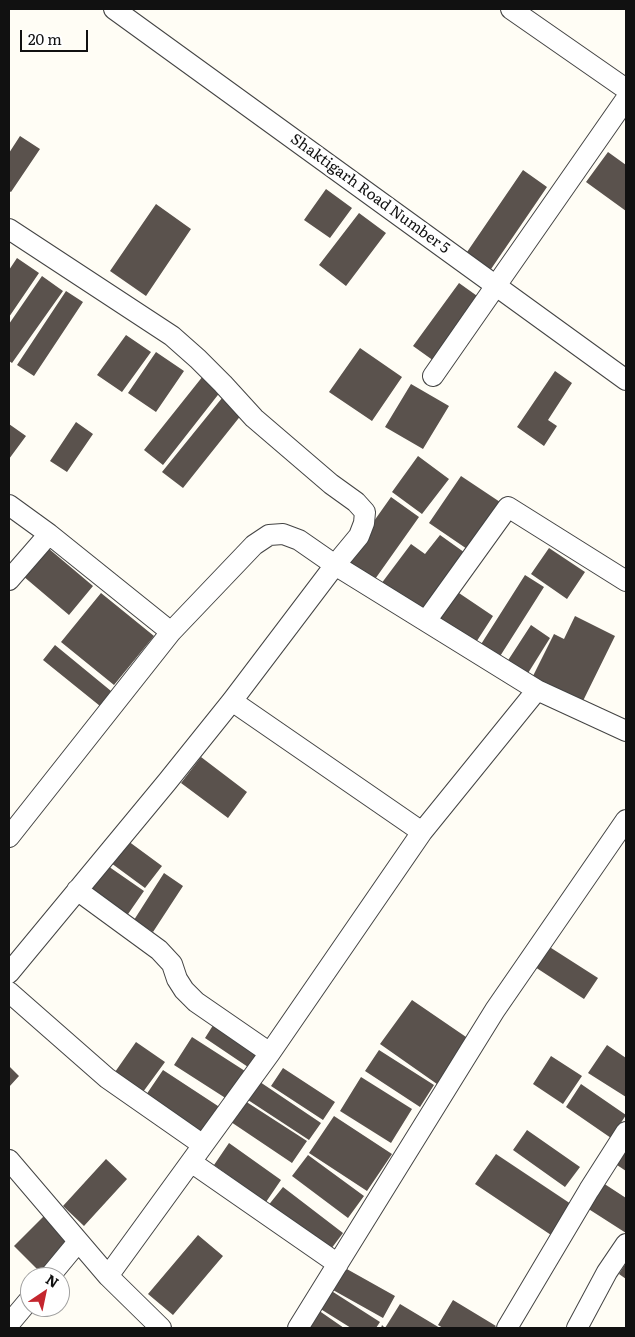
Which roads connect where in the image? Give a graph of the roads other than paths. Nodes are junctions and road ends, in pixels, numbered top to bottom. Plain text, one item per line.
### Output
1 (114, 9) edge
2 (511, 9) edge
3 (626, 89) edge
4 (626, 99) edge
5 (9, 230) edge
6 (496, 286) junction
7 (433, 376) dead end
8 (626, 380) edge
9 (9, 505) edge
10 (49, 534) junction
11 (335, 565) junction
12 (9, 580) edge
13 (626, 581) edge
14 (426, 621) junction
15 (171, 632) junction
16 (537, 690) junction
17 (232, 701) junction
18 (624, 725) edge
19 (626, 820) edge
20 (422, 832) junction
21 (9, 837) edge
22 (77, 890) junction
23 (9, 973) edge
24 (9, 992) edge
25 (270, 1053) junction
26 (626, 1132) edge
27 (203, 1145) junction
28 (9, 1160) edge
29 (191, 1162) junction
30 (78, 1242) junction
31 (626, 1244) edge
32 (338, 1264) junction
33 (57, 1267) edge
34 (108, 1276) junction
35 (20, 1311) edge
36 (9, 1324) edge
37 (161, 1328) edge
38 (298, 1328) edge
39 (508, 1328) edge
40 (577, 1328) edge

1 - 6 street, Shaktigarh Road Number 5
2 - 3 street
4 - 6 street
5 - 11 street
6 - 7 street
6 - 8 street, Shaktigarh Road Number 5
9 - 10 street
10 - 12 street
10 - 15 street
11 - 14 street
11 - 15 street
11 - 17 street
13 - 14 street
14 - 16 street
15 - 21 street
16 - 18 street
16 - 20 street
17 - 20 street
17 - 22 street
19 - 32 street
20 - 25 street
22 - 23 street
22 - 25 street
24 - 27 street
25 - 27 street
26 - 39 street
27 - 29 street
28 - 30 street
29 - 32 street
29 - 34 street
30 - 33 street
30 - 34 street
31 - 40 street
32 - 38 street
34 - 37 street
35 - 36 street

